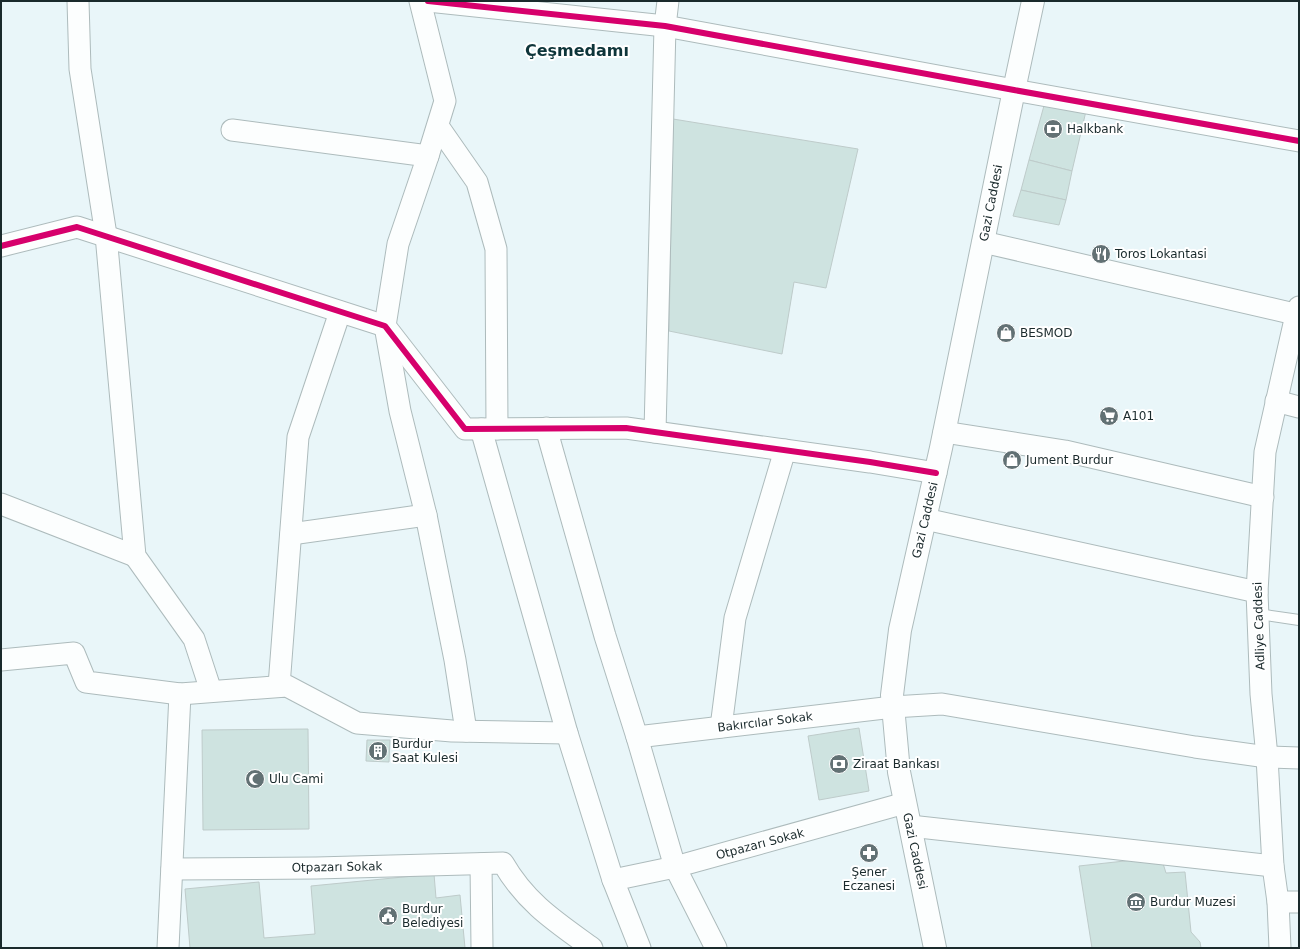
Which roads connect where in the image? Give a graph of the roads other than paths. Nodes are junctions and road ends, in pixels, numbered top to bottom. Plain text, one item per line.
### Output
1 (78, 1) edge
2 (420, 1) edge
3 (428, 1) edge
4 (668, 1) edge
5 (1033, 1) edge
6 (665, 26) junction
7 (1014, 90) junction
8 (438, 126) junction
9 (232, 130) dead end
10 (1299, 141) edge
11 (428, 156) junction
12 (106, 235) junction
13 (983, 242) junction
14 (1, 246) edge
15 (340, 312) junction
16 (1298, 312) edge
17 (385, 326) junction
18 (1276, 401) junction
19 (1299, 407) edge
20 (546, 428) junction
21 (489, 429) junction
22 (656, 432) junction
23 (944, 432) junction
24 (785, 450) junction
25 (936, 473) junction
26 (1263, 497) junction
27 (1, 504) edge
28 (426, 515) junction
29 (925, 519) junction
30 (291, 534) junction
31 (134, 556) junction
32 (1257, 592) junction
33 (1258, 614) junction
34 (1299, 620) edge
35 (1, 660) edge
36 (279, 686) junction
37 (211, 691) junction
38 (180, 694) junction
39 (893, 707) junction
40 (721, 727) junction
41 (466, 731) junction
42 (567, 733) junction
43 (637, 737) junction
44 (1267, 757) junction
45 (1299, 758) edge
46 (905, 804) junction
47 (910, 826) junction
48 (480, 864) junction
49 (1273, 866) junction
50 (675, 867) junction
51 (172, 869) junction
52 (613, 880) junction
53 (1278, 902) junction
54 (1299, 902) edge
55 (168, 948) edge
56 (482, 948) edge
57 (592, 948) edge
58 (640, 948) edge
59 (716, 948) edge
60 (935, 948) edge
61 (1280, 948) edge

1 - 12 street
2 - 8 street
3 - 6 street
4 - 6 street
5 - 7 main road, Gazi Caddesi
6 - 7 street
6 - 22 street
7 - 10 street
7 - 13 main road, Gazi Caddesi
8 - 11 street
8 - 21 street
9 - 11 street
11 - 17 street
12 - 14 street
12 - 15 street
12 - 31 street
13 - 16 street
13 - 23 main road, Gazi Caddesi
15 - 17 street
15 - 30 street
16 - 18 street, Adliye Caddesi
17 - 21 street
17 - 28 street
18 - 19 street
18 - 26 street, Adliye Caddesi
20 - 21 street
20 - 22 street
20 - 43 street
21 - 42 street
22 - 24 street
23 - 25 main road, Gazi Caddesi
23 - 26 street
24 - 25 street
24 - 40 street
25 - 29 main road, Gazi Caddesi
26 - 32 street, Adliye Caddesi
27 - 31 street
28 - 30 street
28 - 41 street
29 - 32 street
29 - 39 main road, Gazi Caddesi
30 - 36 street
31 - 37 street
32 - 33 street, Adliye Caddesi
33 - 34 lane
33 - 44 street, Adliye Caddesi
35 - 38 street
36 - 37 street
36 - 41 street
37 - 38 street
38 - 51 street
39 - 40 street, Bakırcılar Sokak
39 - 44 street, Bakırcılar Sokak
39 - 46 main road, Gazi Caddesi
40 - 43 street, Bakırcılar Sokak
41 - 42 street
42 - 52 street
43 - 50 street
44 - 45 street, Bakırcılar Sokak
44 - 49 street, Adliye Caddesi
46 - 47 main road, Gazi Caddesi
46 - 50 street, Otpazarı Sokak
47 - 49 street
47 - 60 main road, Gazi Caddesi
48 - 51 street, Otpazarı Sokak
48 - 56 street
48 - 57 street, Otpazarı Sokak
49 - 53 street, Adliye Caddesi
50 - 52 street, Otpazarı Sokak
50 - 59 street
51 - 55 street
52 - 58 street
53 - 54 street
53 - 61 street, Adliye Caddesi

